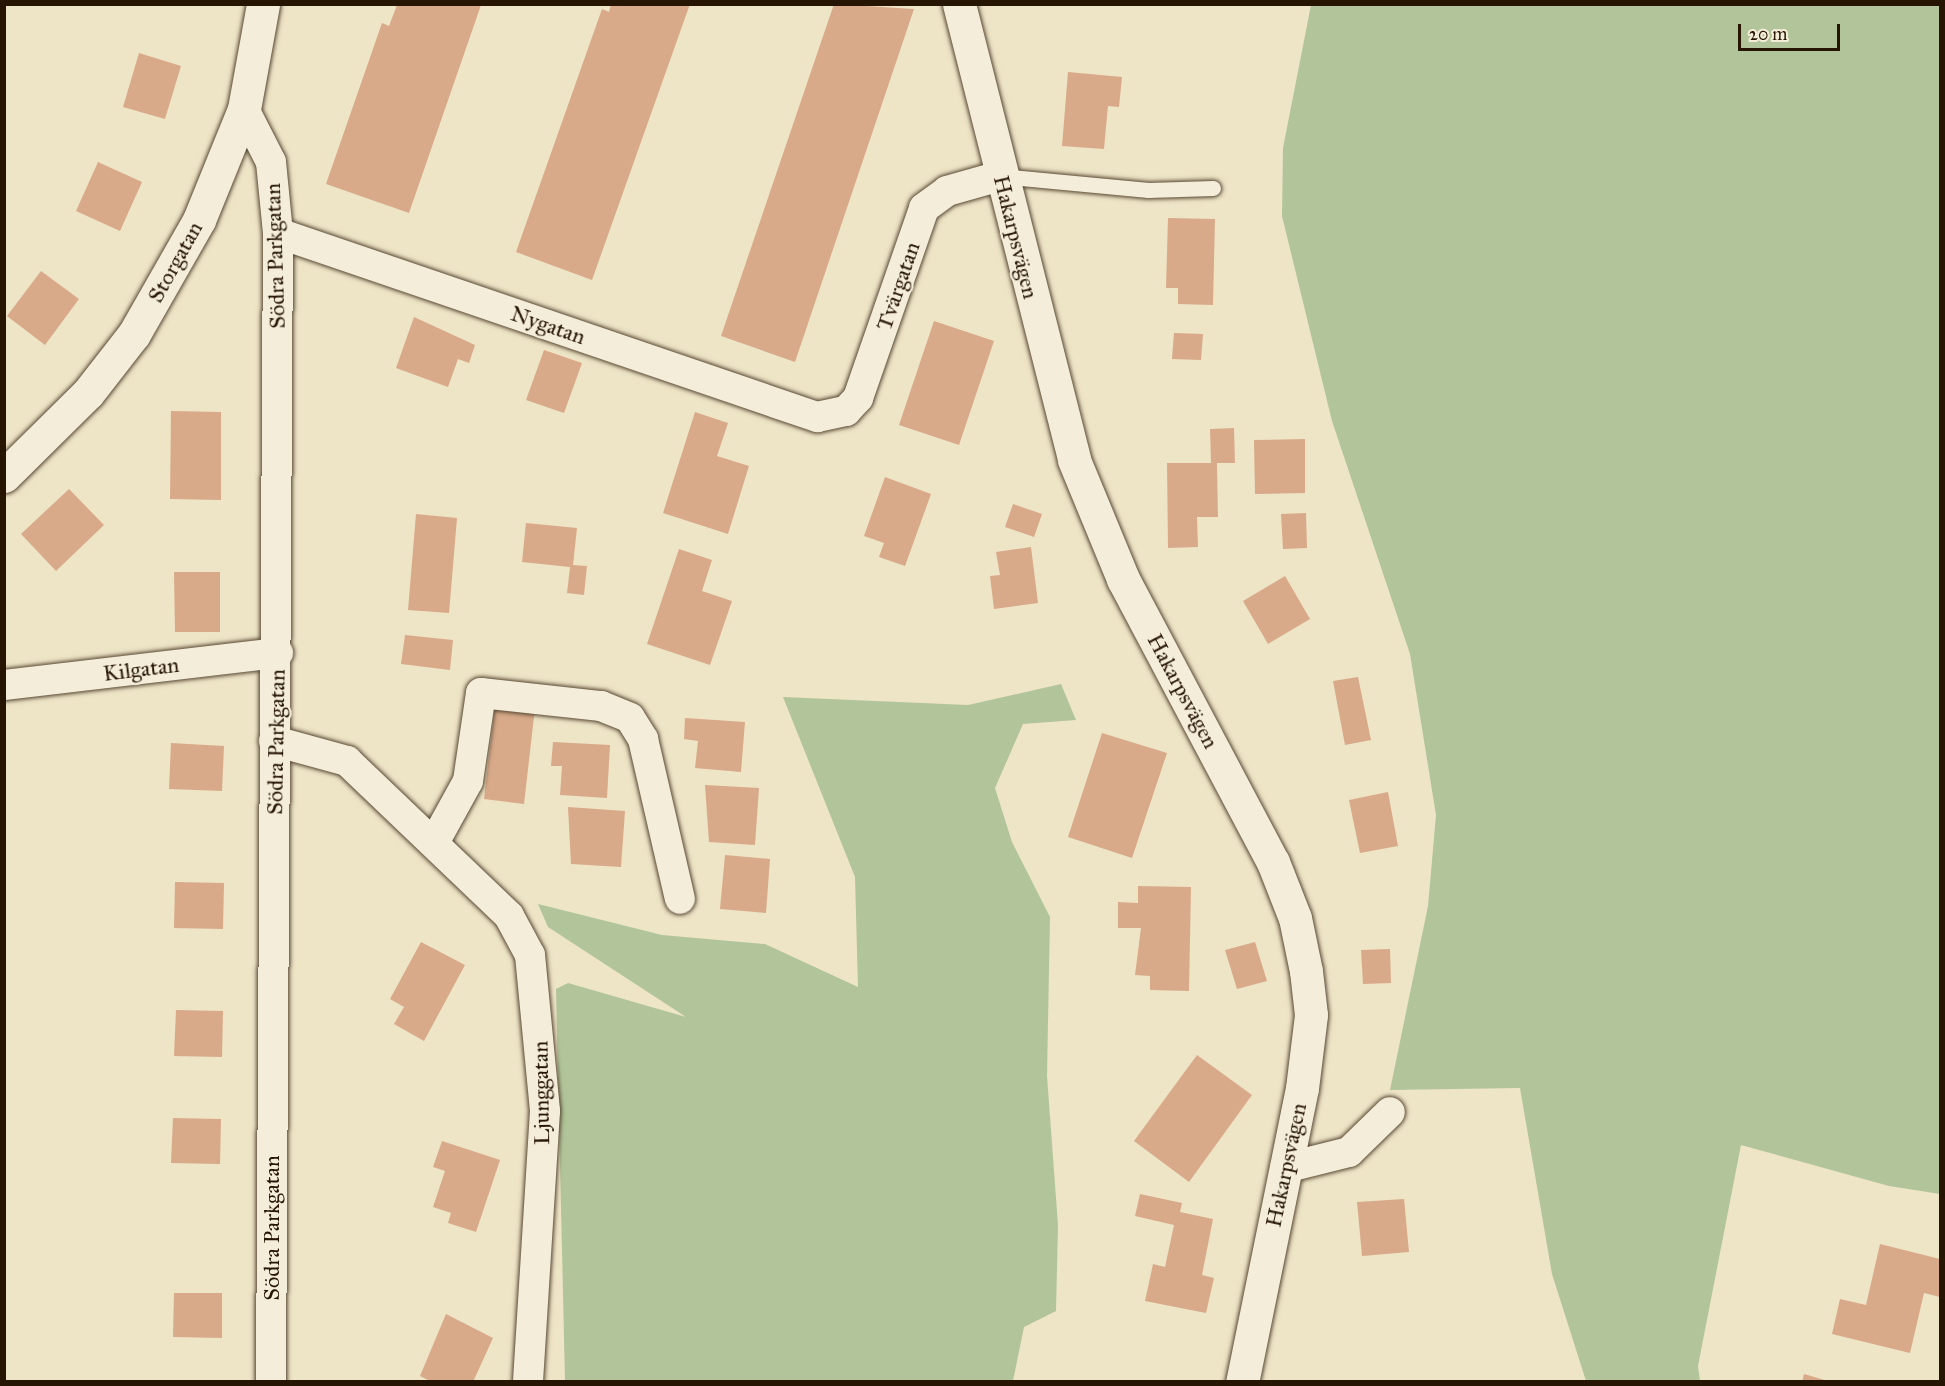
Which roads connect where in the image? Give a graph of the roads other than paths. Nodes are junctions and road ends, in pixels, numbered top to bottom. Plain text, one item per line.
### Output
1 (263, 4) edge
2 (959, 4) edge
3 (244, 109) junction
4 (1000, 176) junction
5 (1214, 188) dead end
6 (278, 232) junction
7 (817, 417) joint
8 (4, 476) edge
9 (278, 653) junction
10 (4, 685) edge
11 (274, 741) junction
12 (435, 841) junction
13 (680, 899) dead end
14 (1390, 1112) dead end
15 (1285, 1168) junction
16 (271, 1382) edge
17 (528, 1382) edge
18 (1242, 1382) edge

1 - 3 street, Storgatan
2 - 4 street, Hakarpsvägen
3 - 6 street, Södra Parkgatan
3 - 8 street, Storgatan
4 - 5 lane
4 - 7 street, Tvärgatan
4 - 15 street, Hakarpsvägen
6 - 7 street, Nygatan
6 - 9 street, Södra Parkgatan
9 - 10 street, Kilgatan
9 - 11 street, Södra Parkgatan
11 - 12 street, Ljunggatan
11 - 16 street, Södra Parkgatan
12 - 13 street
12 - 17 street, Ljunggatan
14 - 15 street
15 - 18 street, Hakarpsvägen

